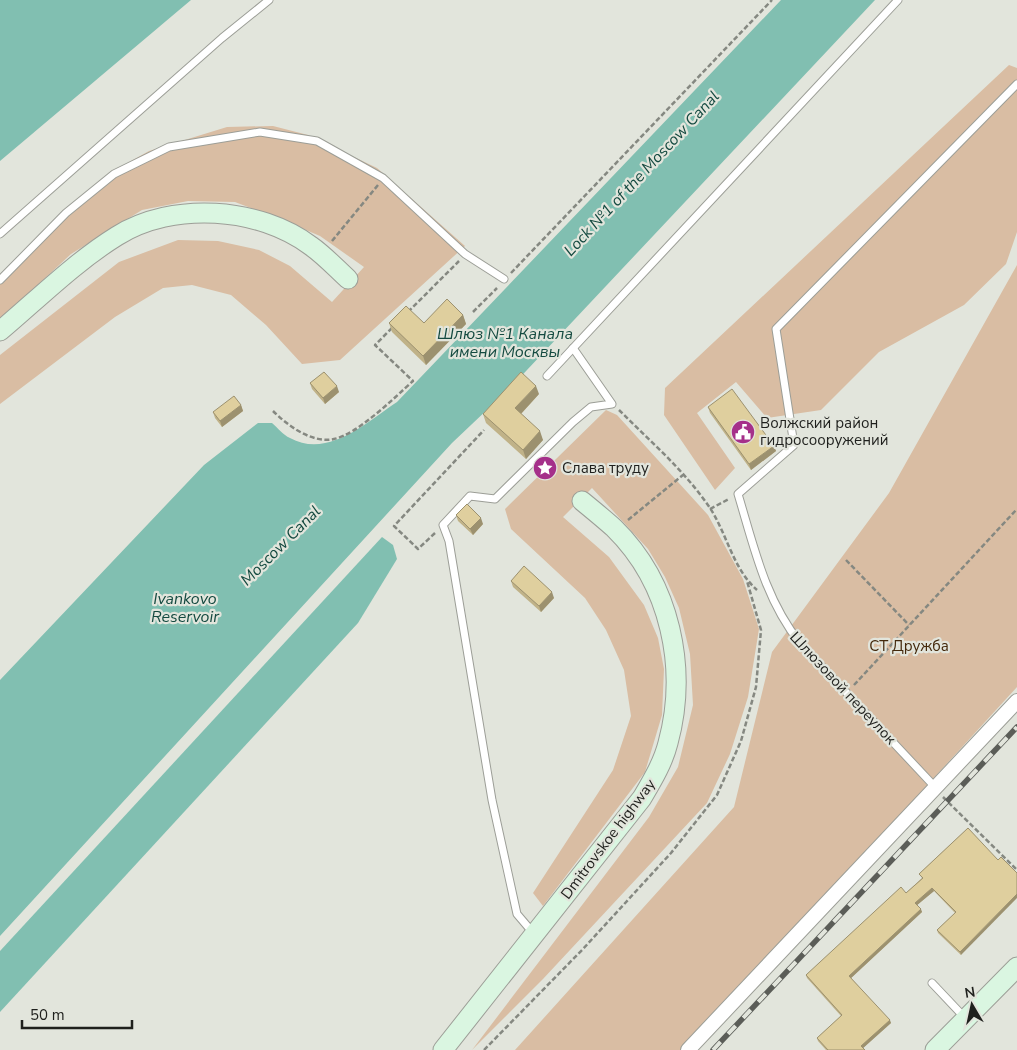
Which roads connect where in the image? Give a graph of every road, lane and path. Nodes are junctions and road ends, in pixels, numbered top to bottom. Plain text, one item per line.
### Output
1 (269, 0) edge
2 (772, 0) edge
3 (898, 0) edge
4 (1017, 84) edge
5 (384, 178) junction
6 (0, 234) edge
7 (328, 246) dead end
8 (465, 254) junction
9 (348, 279) dead end
10 (504, 279) junction
11 (0, 280) edge
12 (474, 312) dead end
13 (403, 317) edge
14 (396, 324) edge
15 (0, 331) edge
16 (573, 348) junction
17 (547, 376) dead end
18 (612, 404) junction
19 (273, 411) dead end
20 (484, 430) dead end
21 (683, 475) junction
22 (738, 494) junction
23 (582, 501) dead end
24 (710, 509) junction
25 (1017, 509) edge
26 (443, 524) junction
27 (623, 525) dead end
28 (846, 560) dead end
29 (747, 581) junction
30 (776, 606) junction
31 (909, 625) junction
32 (846, 693) junction
33 (1017, 701) edge
34 (935, 788) junction
35 (1017, 870) edge
36 (535, 934) junction
37 (1017, 967) edge
38 (932, 983) dead end
39 (966, 1019) junction
40 (443, 1050) edge
41 (484, 1050) edge
42 (688, 1050) edge
43 (935, 1050) edge

1 - 6 lane
2 - 10 path
3 - 16 lane
4 - 22 lane
5 - 7 path
5 - 8 lane
5 - 11 lane
8 - 10 lane
8 - 13 path
9 - 15 street
10 - 12 path
14 - 19 path
16 - 17 lane
16 - 18 lane
18 - 21 path
18 - 26 lane
20 - 26 path
21 - 24 path
21 - 27 path
22 - 24 path
22 - 30 lane, Шлюзовой переулок
23 - 36 street, Dmitrovskoe highway
24 - 29 path
25 - 31 path
26 - 36 lane
28 - 31 path
29 - 30 path
29 - 41 path
30 - 32 lane, Шлюзовой переулок
31 - 32 path
32 - 34 lane, Шлюзовой переулок
33 - 34 street
34 - 35 path
34 - 42 street
36 - 40 street, Dmitrovskoe highway
37 - 39 street
38 - 39 lane
39 - 43 street

